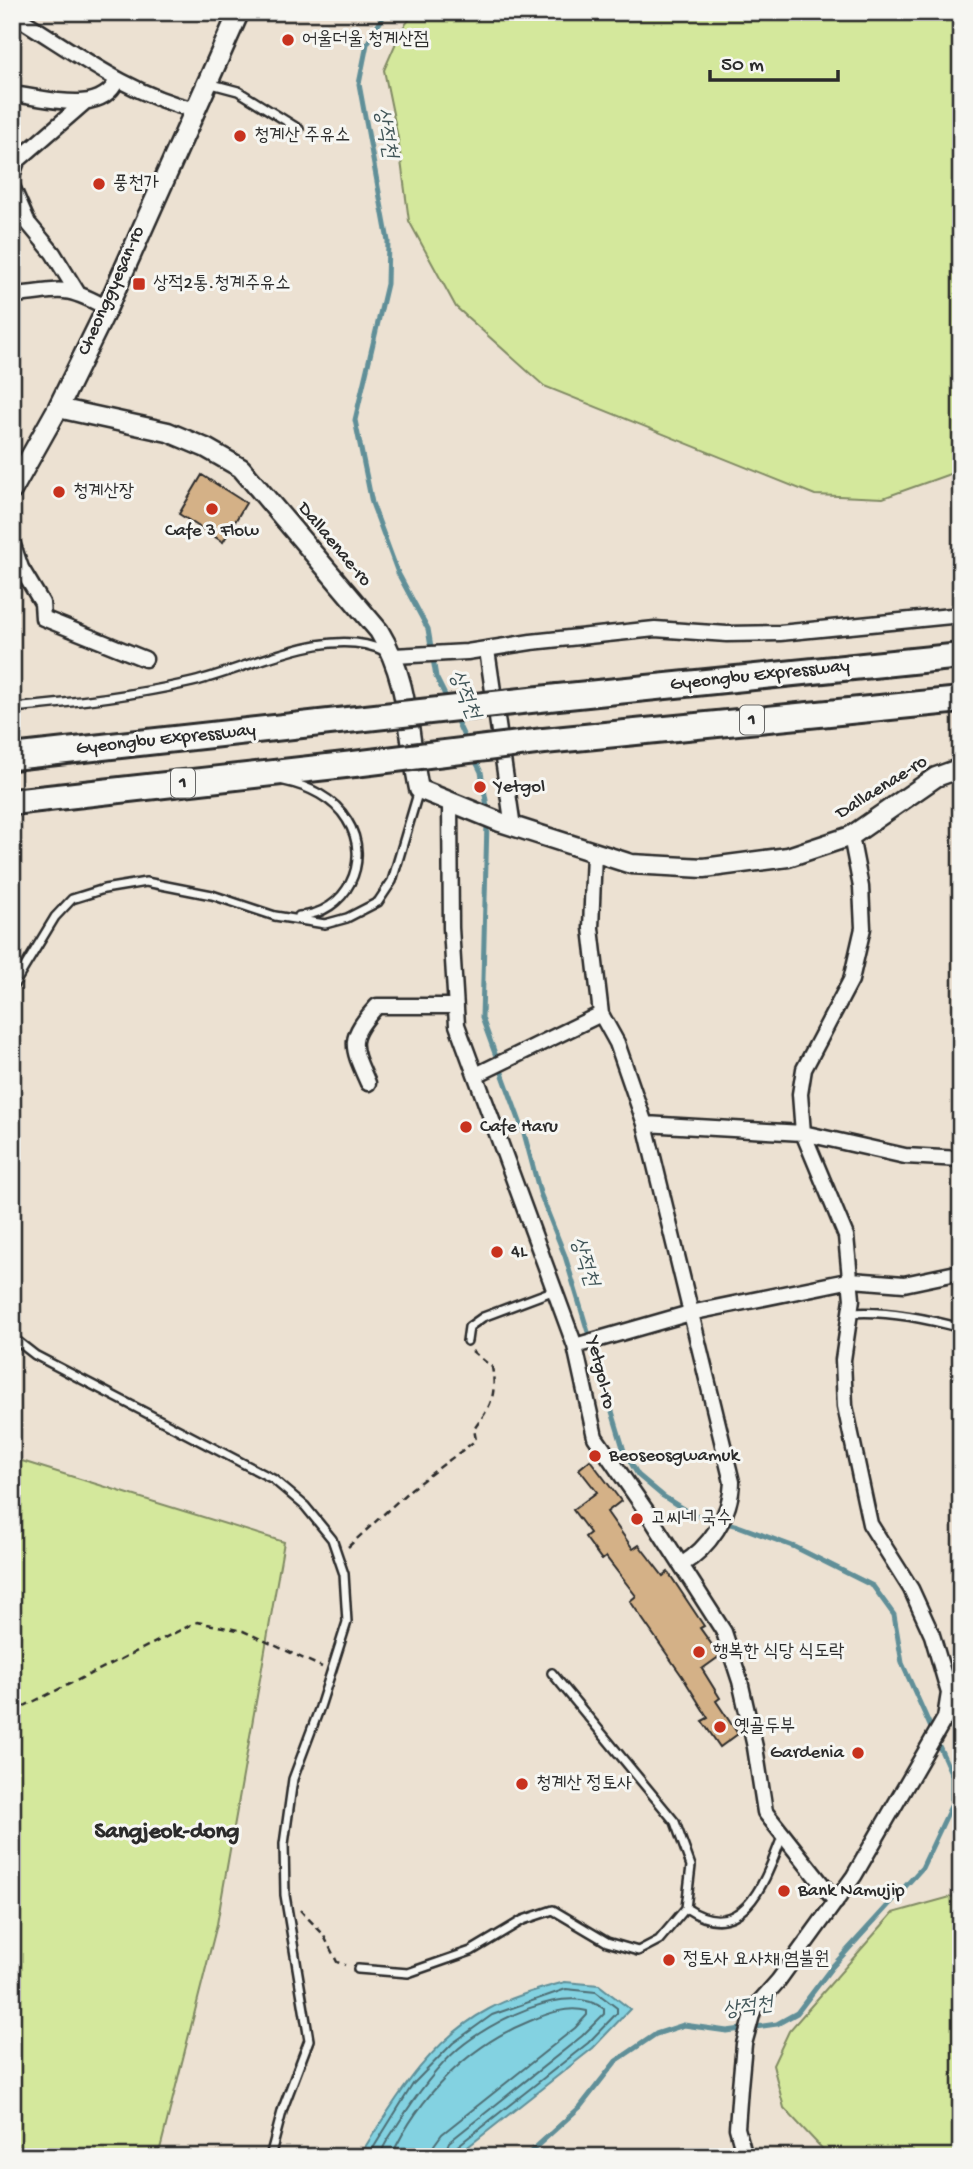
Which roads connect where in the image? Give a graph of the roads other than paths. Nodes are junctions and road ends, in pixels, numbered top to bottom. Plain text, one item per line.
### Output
1 (239, 12) edge
2 (12, 14) edge
3 (117, 80) junction
4 (207, 83) junction
5 (12, 94) edge
6 (85, 102) junction
7 (195, 110) junction
8 (299, 129) dead end
9 (12, 176) edge
10 (12, 186) edge
11 (77, 292) junction
12 (12, 295) edge
13 (107, 308) junction
14 (58, 408) junction
15 (12, 490) edge
16 (12, 542) edge
17 (961, 615) edge
18 (487, 650) junction
19 (394, 656) junction
20 (961, 656) edge
21 (145, 659) dead end
22 (961, 700) edge
23 (12, 708) edge
24 (12, 757) edge
25 (961, 768) edge
26 (245, 776) junction
27 (419, 789) junction
28 (12, 802) edge
29 (450, 804) junction
30 (507, 824) junction
31 (850, 835) junction
32 (594, 853) junction
33 (275, 916) junction
34 (12, 988) edge
35 (456, 1006) junction
36 (600, 1014) junction
37 (475, 1075) junction
38 (368, 1083) dead end
39 (645, 1124) junction
40 (803, 1133) junction
41 (961, 1159) edge
42 (961, 1272) edge
43 (852, 1280) junction
44 (555, 1290) junction
45 (690, 1313) junction
46 (850, 1313) junction
47 (961, 1328) edge
48 (12, 1338) edge
49 (467, 1341) road end
50 (575, 1346) junction
51 (681, 1565) junction
52 (552, 1673) dead end
53 (782, 1836) junction
54 (836, 1902) junction
55 (686, 1908) junction
56 (358, 1969) road end
57 (270, 2157) edge
58 (745, 2157) edge

1 - 4 main road, Cheonggyesan-ro
2 - 3 street
3 - 6 street
3 - 7 street
4 - 7 main road, Cheonggyesan-ro
4 - 8 lane
5 - 6 street
6 - 9 street
7 - 13 main road, Cheonggyesan-ro
10 - 11 street
11 - 12 street
11 - 13 street
13 - 14 main road, Cheonggyesan-ro
14 - 15 main road, Cheonggyesan-ro
14 - 19 street, Dallaenae-ro
16 - 21 street
17 - 18 street
18 - 19 street
18 - 30 street
19 - 23 lane
19 - 27 street, Dallaenae-ro
20 - 24 highway, Gyeongbu Expressway / 1, bridge
22 - 26 highway, 1, bridge
25 - 31 street, Dallaenae-ro
26 - 28 highway, 1
26 - 33 lane
27 - 29 street
27 - 33 lane
29 - 30 street, Dallaenae-ro
29 - 35 street, Yetgol-ro
30 - 32 street, Dallaenae-ro
31 - 32 street, Dallaenae-ro
31 - 40 street
32 - 36 street
33 - 34 lane
35 - 37 street, Yetgol-ro
35 - 38 street
36 - 37 street
36 - 39 street
37 - 44 street, Yetgol-ro
39 - 40 street
39 - 45 street
40 - 41 street
40 - 43 street
42 - 43 street
43 - 45 street
43 - 46 street
44 - 49 lane
44 - 50 street, Yetgol-ro
45 - 50 street
45 - 51 street
46 - 47 lane
46 - 54 street
48 - 57 lane
50 - 51 street, Yetgol-ro
51 - 53 street, Yetgol-ro
52 - 55 lane
53 - 54 street, Yetgol-ro
53 - 55 lane
54 - 58 street
55 - 56 lane

